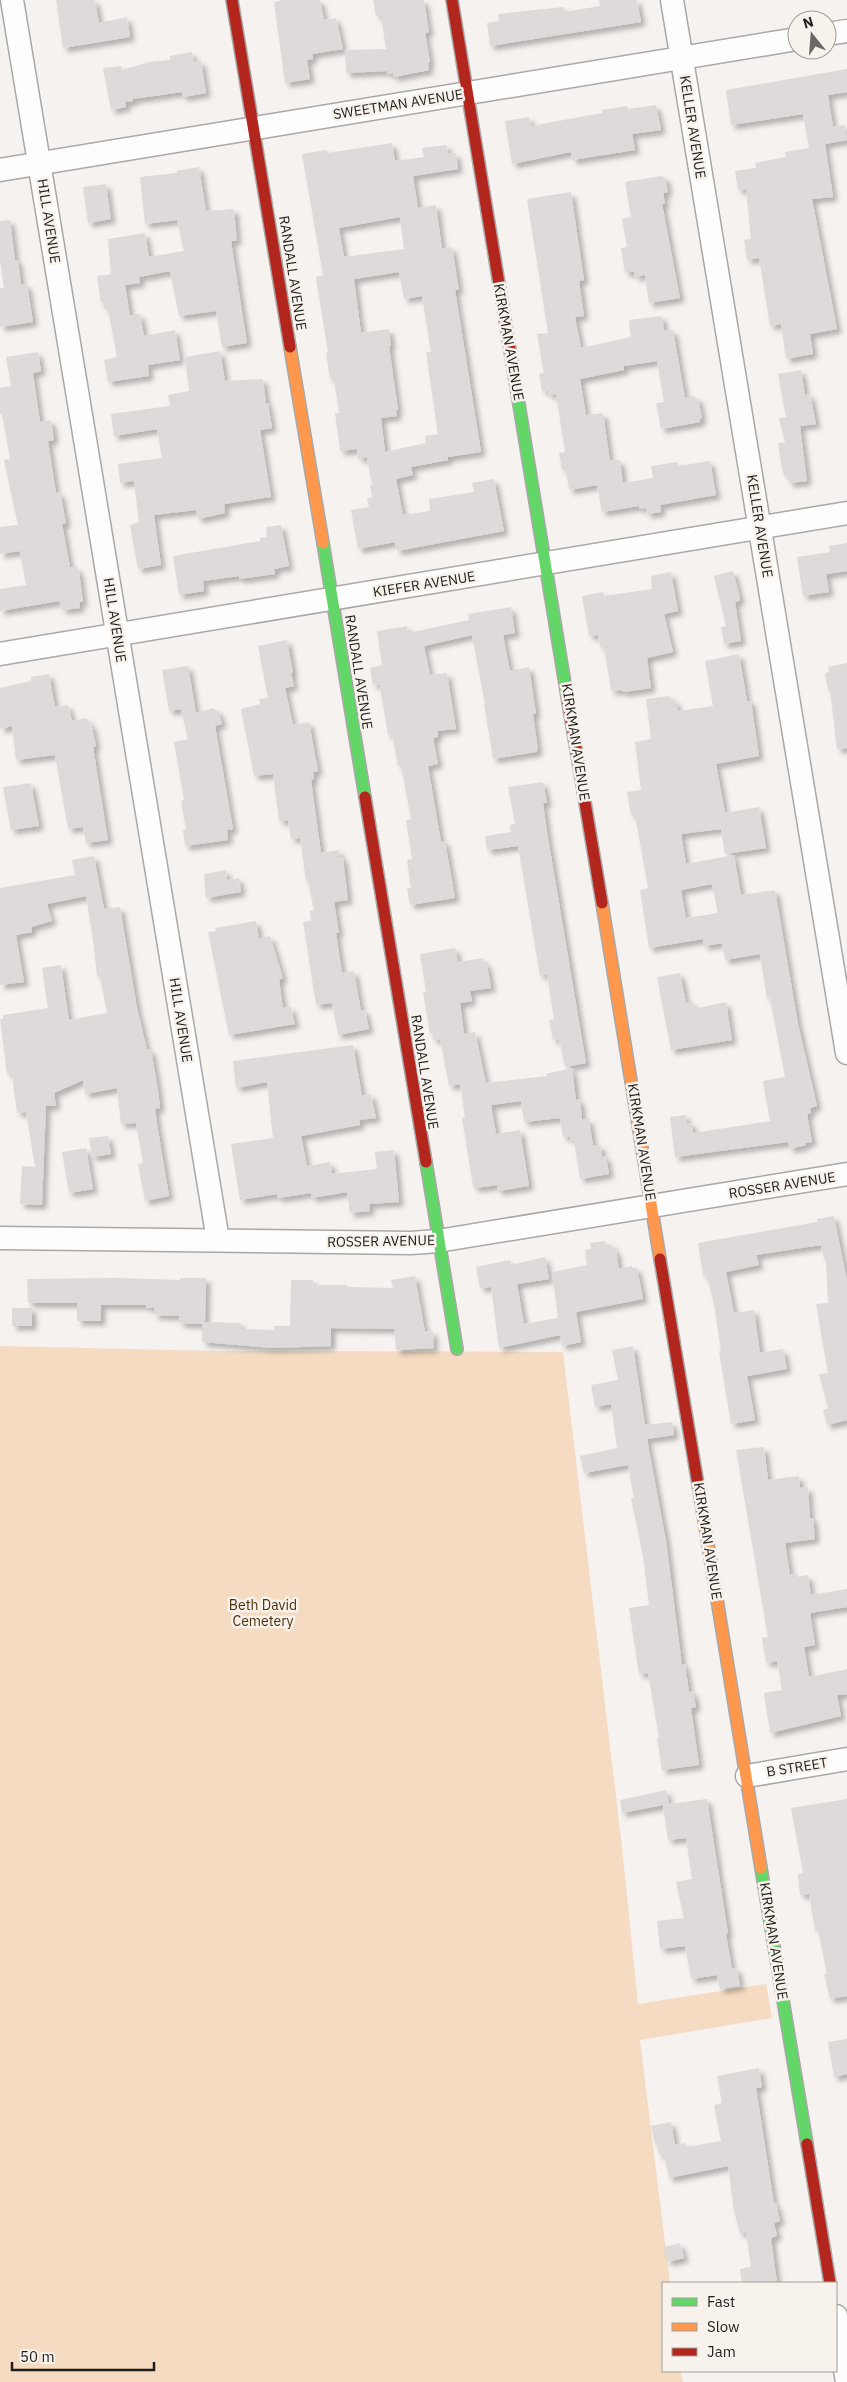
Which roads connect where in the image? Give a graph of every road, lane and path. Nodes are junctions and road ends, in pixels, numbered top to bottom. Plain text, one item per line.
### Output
1 (12, 0) edge
2 (232, 0) edge
3 (452, 0) edge
4 (672, 0) edge
5 (787, 41) edge
6 (682, 57) junction
7 (467, 92) junction
8 (253, 128) junction
9 (39, 163) junction
10 (0, 170) edge
11 (847, 513) edge
12 (760, 528) junction
13 (546, 563) junction
14 (332, 599) junction
15 (118, 635) junction
16 (0, 654) edge
17 (847, 1053) edge
18 (847, 1174) edge
19 (652, 1206) junction
20 (0, 1238) edge
21 (218, 1240) junction
22 (438, 1241) junction
23 (457, 1349) dead end
24 (847, 1759) edge
25 (747, 1776) junction
26 (830, 2282) edge
27 (837, 2322) edge
28 (847, 2382) edge

1 - 9 street, HILL AVENUE
2 - 8 street, RANDALL AVENUE
3 - 7 street, KIRKMAN AVENUE
4 - 6 street, KELLER AVENUE
5 - 6 street, SWEETMAN AVENUE
6 - 7 street, SWEETMAN AVENUE
6 - 12 street, KELLER AVENUE
7 - 8 street, SWEETMAN AVENUE
7 - 13 street, KIRKMAN AVENUE
8 - 9 street, SWEETMAN AVENUE
8 - 14 street, RANDALL AVENUE
9 - 10 street, SWEETMAN AVENUE
9 - 15 street, HILL AVENUE
11 - 12 street, KIEFER AVENUE
12 - 13 street, KIEFER AVENUE
12 - 17 street, KELLER AVENUE
13 - 14 street, KIEFER AVENUE
13 - 19 street, KIRKMAN AVENUE
14 - 15 street, KIEFER AVENUE
14 - 22 street, RANDALL AVENUE
15 - 16 street, KIEFER AVENUE
15 - 21 street, HILL AVENUE
18 - 19 street, ROSSER AVENUE
19 - 22 street, ROSSER AVENUE
19 - 25 street, KIRKMAN AVENUE
20 - 21 street, ROSSER AVENUE
21 - 22 street, ROSSER AVENUE
22 - 23 street, RANDALL AVENUE
24 - 25 street, B STREET
25 - 26 street, KIRKMAN AVENUE
27 - 28 street

